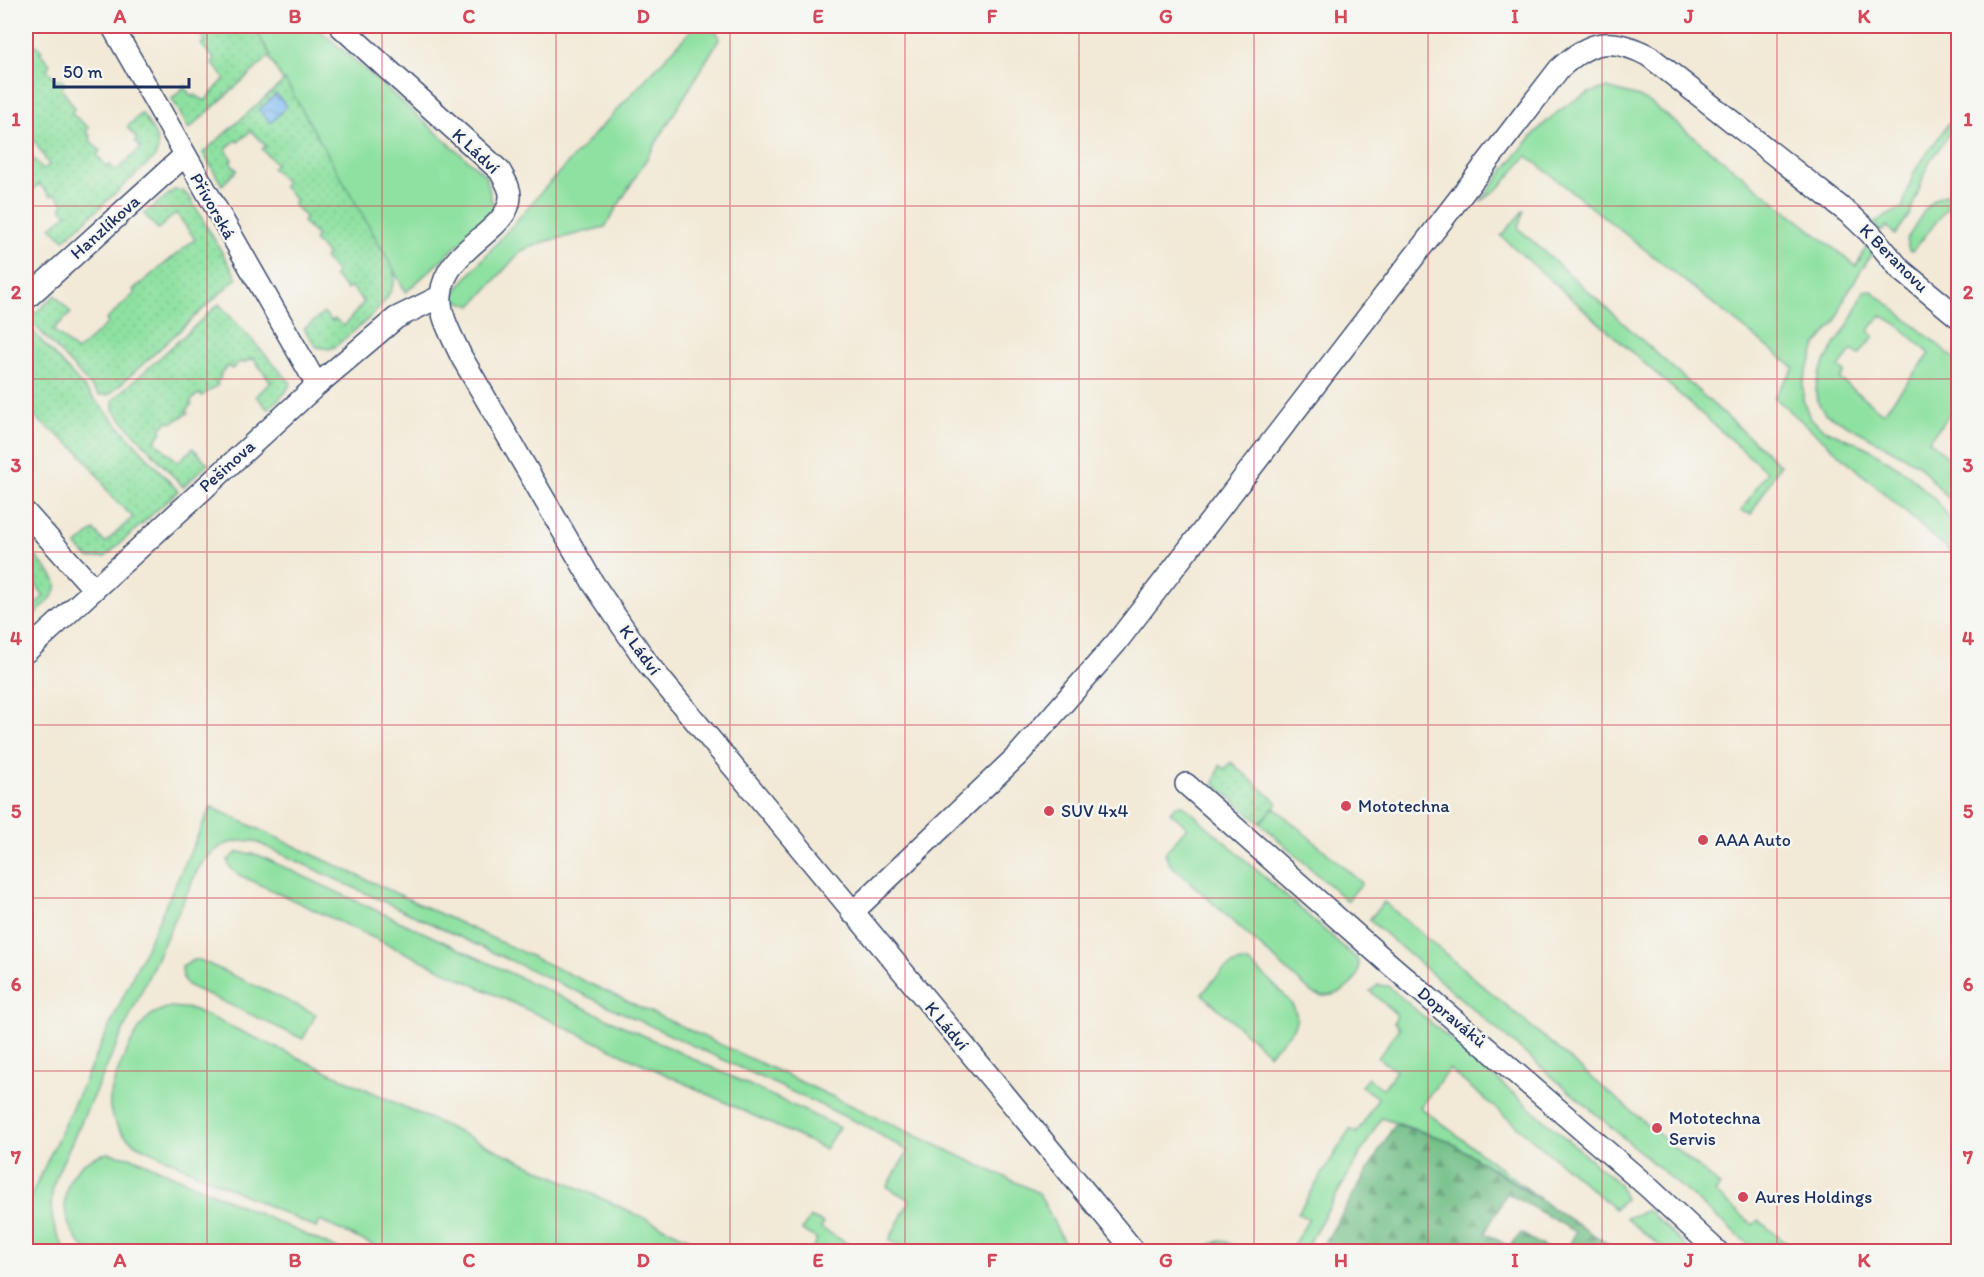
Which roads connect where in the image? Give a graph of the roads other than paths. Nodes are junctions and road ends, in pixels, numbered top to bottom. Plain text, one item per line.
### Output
1 (112, 26) edge
2 (340, 26) edge
3 (184, 156) junction
4 (441, 296) junction
5 (26, 299) edge
6 (1959, 317) edge
7 (317, 385) junction
8 (26, 513) edge
9 (93, 588) junction
10 (26, 652) edge
11 (1186, 783) dead end
12 (852, 913) junction
13 (1135, 1251) edge
14 (1718, 1251) edge

1 - 3 street, Přívorská
2 - 4 street, K Ládví
3 - 5 street, Hanzlíkova
3 - 7 street, Přívorská
4 - 7 street, Pešinova
4 - 12 street, K Ládví
6 - 12 street, K Beranovu
7 - 9 street, Pešinova
8 - 9 street
9 - 10 street, Pešinova
11 - 14 street, Dopraváků
12 - 13 street, K Ládví

